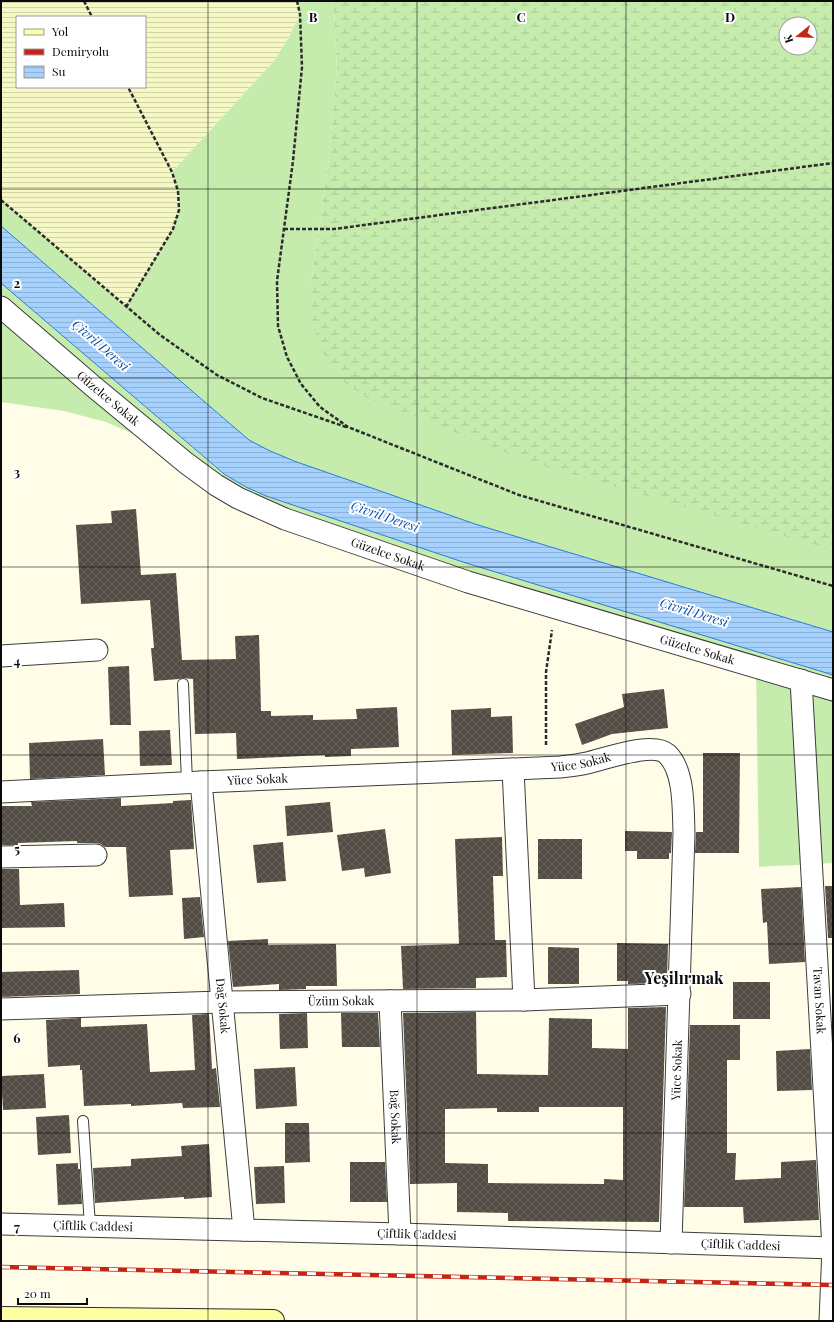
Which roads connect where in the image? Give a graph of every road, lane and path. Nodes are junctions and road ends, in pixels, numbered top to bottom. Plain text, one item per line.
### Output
1 (84, 1) edge
2 (297, 1) edge
3 (92, 16) edge
4 (129, 88) edge
5 (833, 162) edge
6 (1, 200) edge
7 (284, 229) junction
8 (1, 307) edge
9 (126, 307) junction
10 (348, 427) junction
11 (833, 586) edge
12 (556, 607) junction
13 (97, 650) dead end
14 (1, 656) edge
15 (801, 680) junction
16 (183, 684) dead end
17 (833, 690) edge
18 (546, 767) junction
19 (513, 769) junction
20 (194, 782) junction
21 (1, 792) edge
22 (96, 855) dead end
23 (1, 857) edge
24 (680, 994) junction
25 (390, 1000) junction
26 (524, 1000) junction
27 (221, 1002) junction
28 (1, 1009) edge
29 (83, 1121) dead end
30 (1, 1224) edge
31 (90, 1226) junction
32 (244, 1230) junction
33 (400, 1234) junction
34 (672, 1243) junction
35 (833, 1248) edge
36 (1, 1318) edge
37 (226, 1320) edge
38 (273, 1321) edge
39 (830, 1321) edge

1 - 3 path
2 - 7 path
4 - 9 path
5 - 7 path
6 - 9 path
7 - 10 path
8 - 12 street, Güzelce Sokak
9 - 10 path
10 - 11 path
12 - 15 street, Güzelce Sokak
12 - 18 path
13 - 14 street
15 - 17 street, Güzelce Sokak
15 - 35 street, Tavan Sokak
16 - 20 lane
18 - 19 street, Yüce Sokak
18 - 24 street, Yüce Sokak
19 - 20 street, Yüce Sokak
19 - 26 street
20 - 21 street, Yüce Sokak
20 - 27 street, Dağ Sokak
22 - 23 street
24 - 26 street, Üzüm Sokak
24 - 34 street, Yüce Sokak
25 - 26 street, Üzüm Sokak
25 - 27 street, Üzüm Sokak
25 - 33 street, Bağ Sokak
27 - 28 street, Üzüm Sokak
27 - 32 street, Dağ Sokak
29 - 31 lane
30 - 31 street, Çiftlik Caddesi
31 - 32 street, Çiftlik Caddesi
32 - 33 street, Çiftlik Caddesi
33 - 34 street, Çiftlik Caddesi
34 - 35 street, Çiftlik Caddesi
35 - 39 street, Tavan Sokak
36 - 37 street
37 - 38 street

